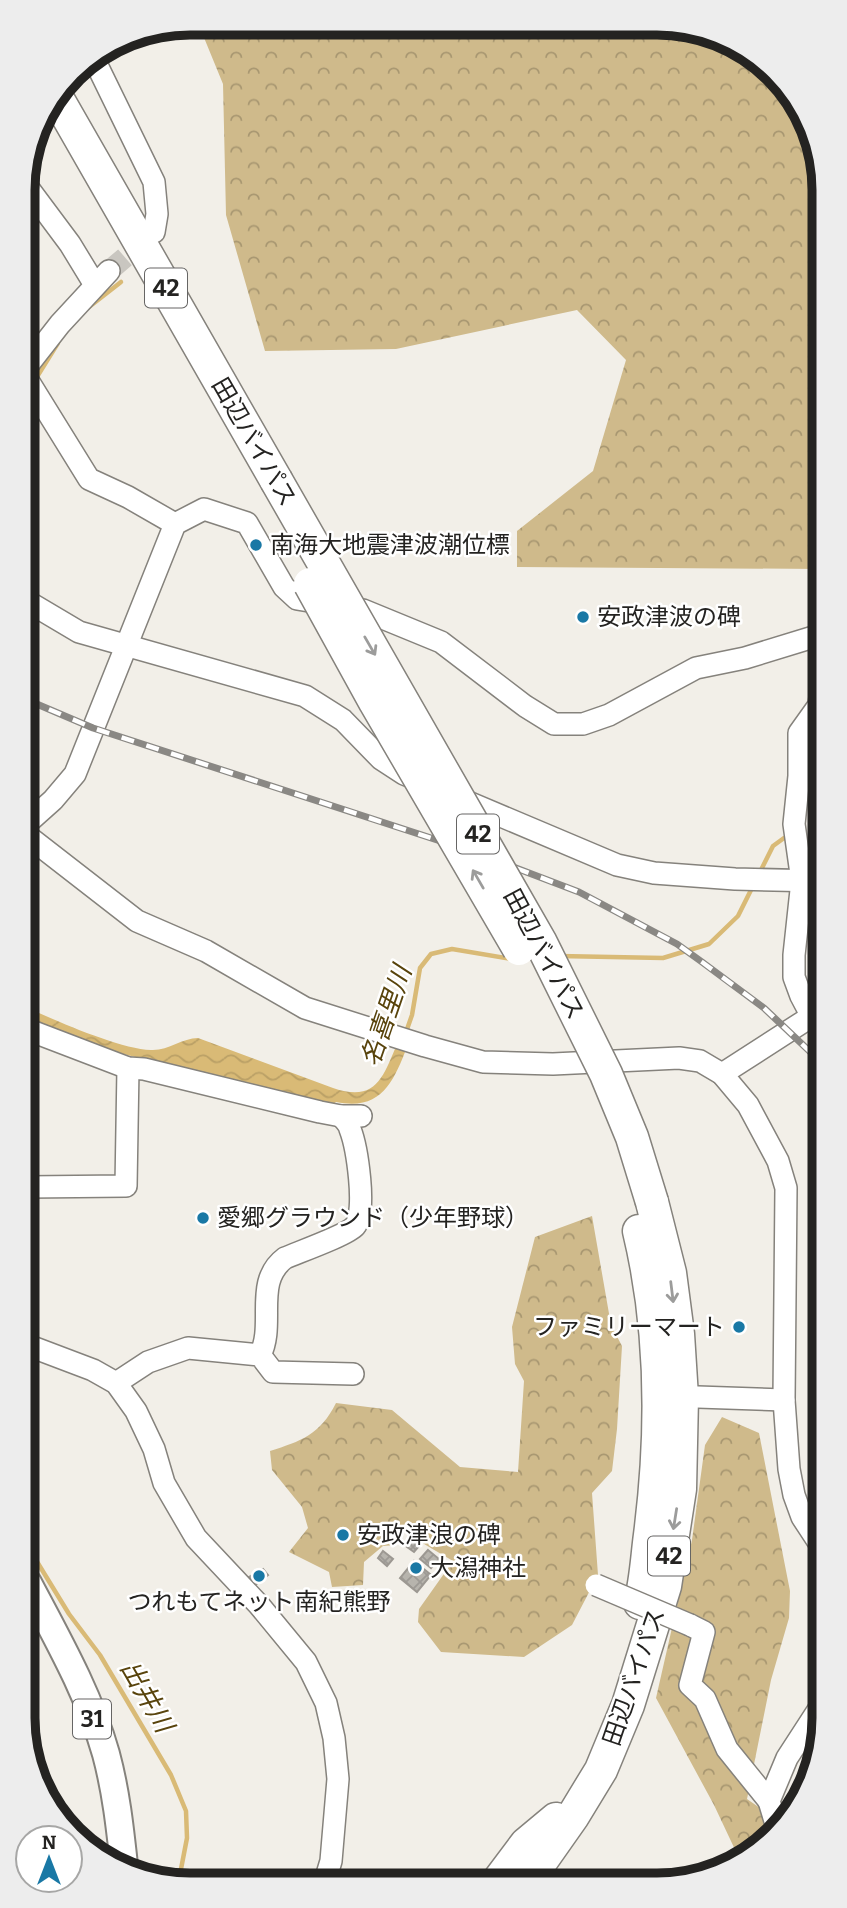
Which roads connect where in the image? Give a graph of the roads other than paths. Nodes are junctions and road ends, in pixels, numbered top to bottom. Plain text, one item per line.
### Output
1 (97, 66) edge
2 (61, 105) edge
3 (50, 126) edge
4 (35, 197) edge
5 (154, 232) dead end
6 (35, 357) edge
7 (35, 390) edge
8 (267, 484) junction
9 (175, 524) junction
10 (35, 606) edge
11 (812, 637) edge
12 (127, 645) junction
13 (812, 715) edge
14 (35, 816) edge
15 (35, 842) edge
16 (812, 881) edge
17 (812, 1011) edge
18 (812, 1018) edge
19 (35, 1033) edge
20 (128, 1068) junction
21 (722, 1074) junction
22 (35, 1187) edge
23 (35, 1348) edge
24 (260, 1355) junction
25 (353, 1374) dead end
26 (116, 1383) junction
27 (671, 1396) junction
28 (785, 1400) junction
29 (812, 1532) edge
30 (596, 1585) dead end
31 (35, 1597) edge
32 (812, 1720) edge
33 (601, 1770) junction
34 (769, 1801) junction
35 (774, 1818) edge
36 (556, 1819) junction
37 (123, 1858) edge
38 (327, 1873) edge
39 (504, 1873) edge
40 (520, 1873) edge
41 (533, 1873) edge
42 (546, 1873) edge

1 - 5 street
2 - 8 highway, 田辺バイパス / 42
3 - 8 highway, 田辺バイパス / 42
4 - 6 street
7 - 9 street
8 - 27 highway, 田辺バイパス / 42, bridge
9 - 11 street
9 - 12 street
10 - 12 street
12 - 14 street
12 - 16 street
13 - 16 street
15 - 21 street
16 - 17 street
18 - 21 street
19 - 20 street
20 - 22 street
20 - 24 street
21 - 28 street
23 - 26 street
24 - 25 street
24 - 26 street
26 - 38 street
27 - 28 street
27 -> 33 highway, 田辺バイパス / 42
27 - 36 highway, 田辺バイパス / 42
28 - 29 street
30 - 34 street, bridge
31 - 37 main road, 31
32 - 34 street
33 - 41 highway, 田辺バイパス / 42
33 - 42 highway, 42
34 - 35 street
36 - 39 highway, 42
36 - 40 highway, 田辺バイパス / 42

